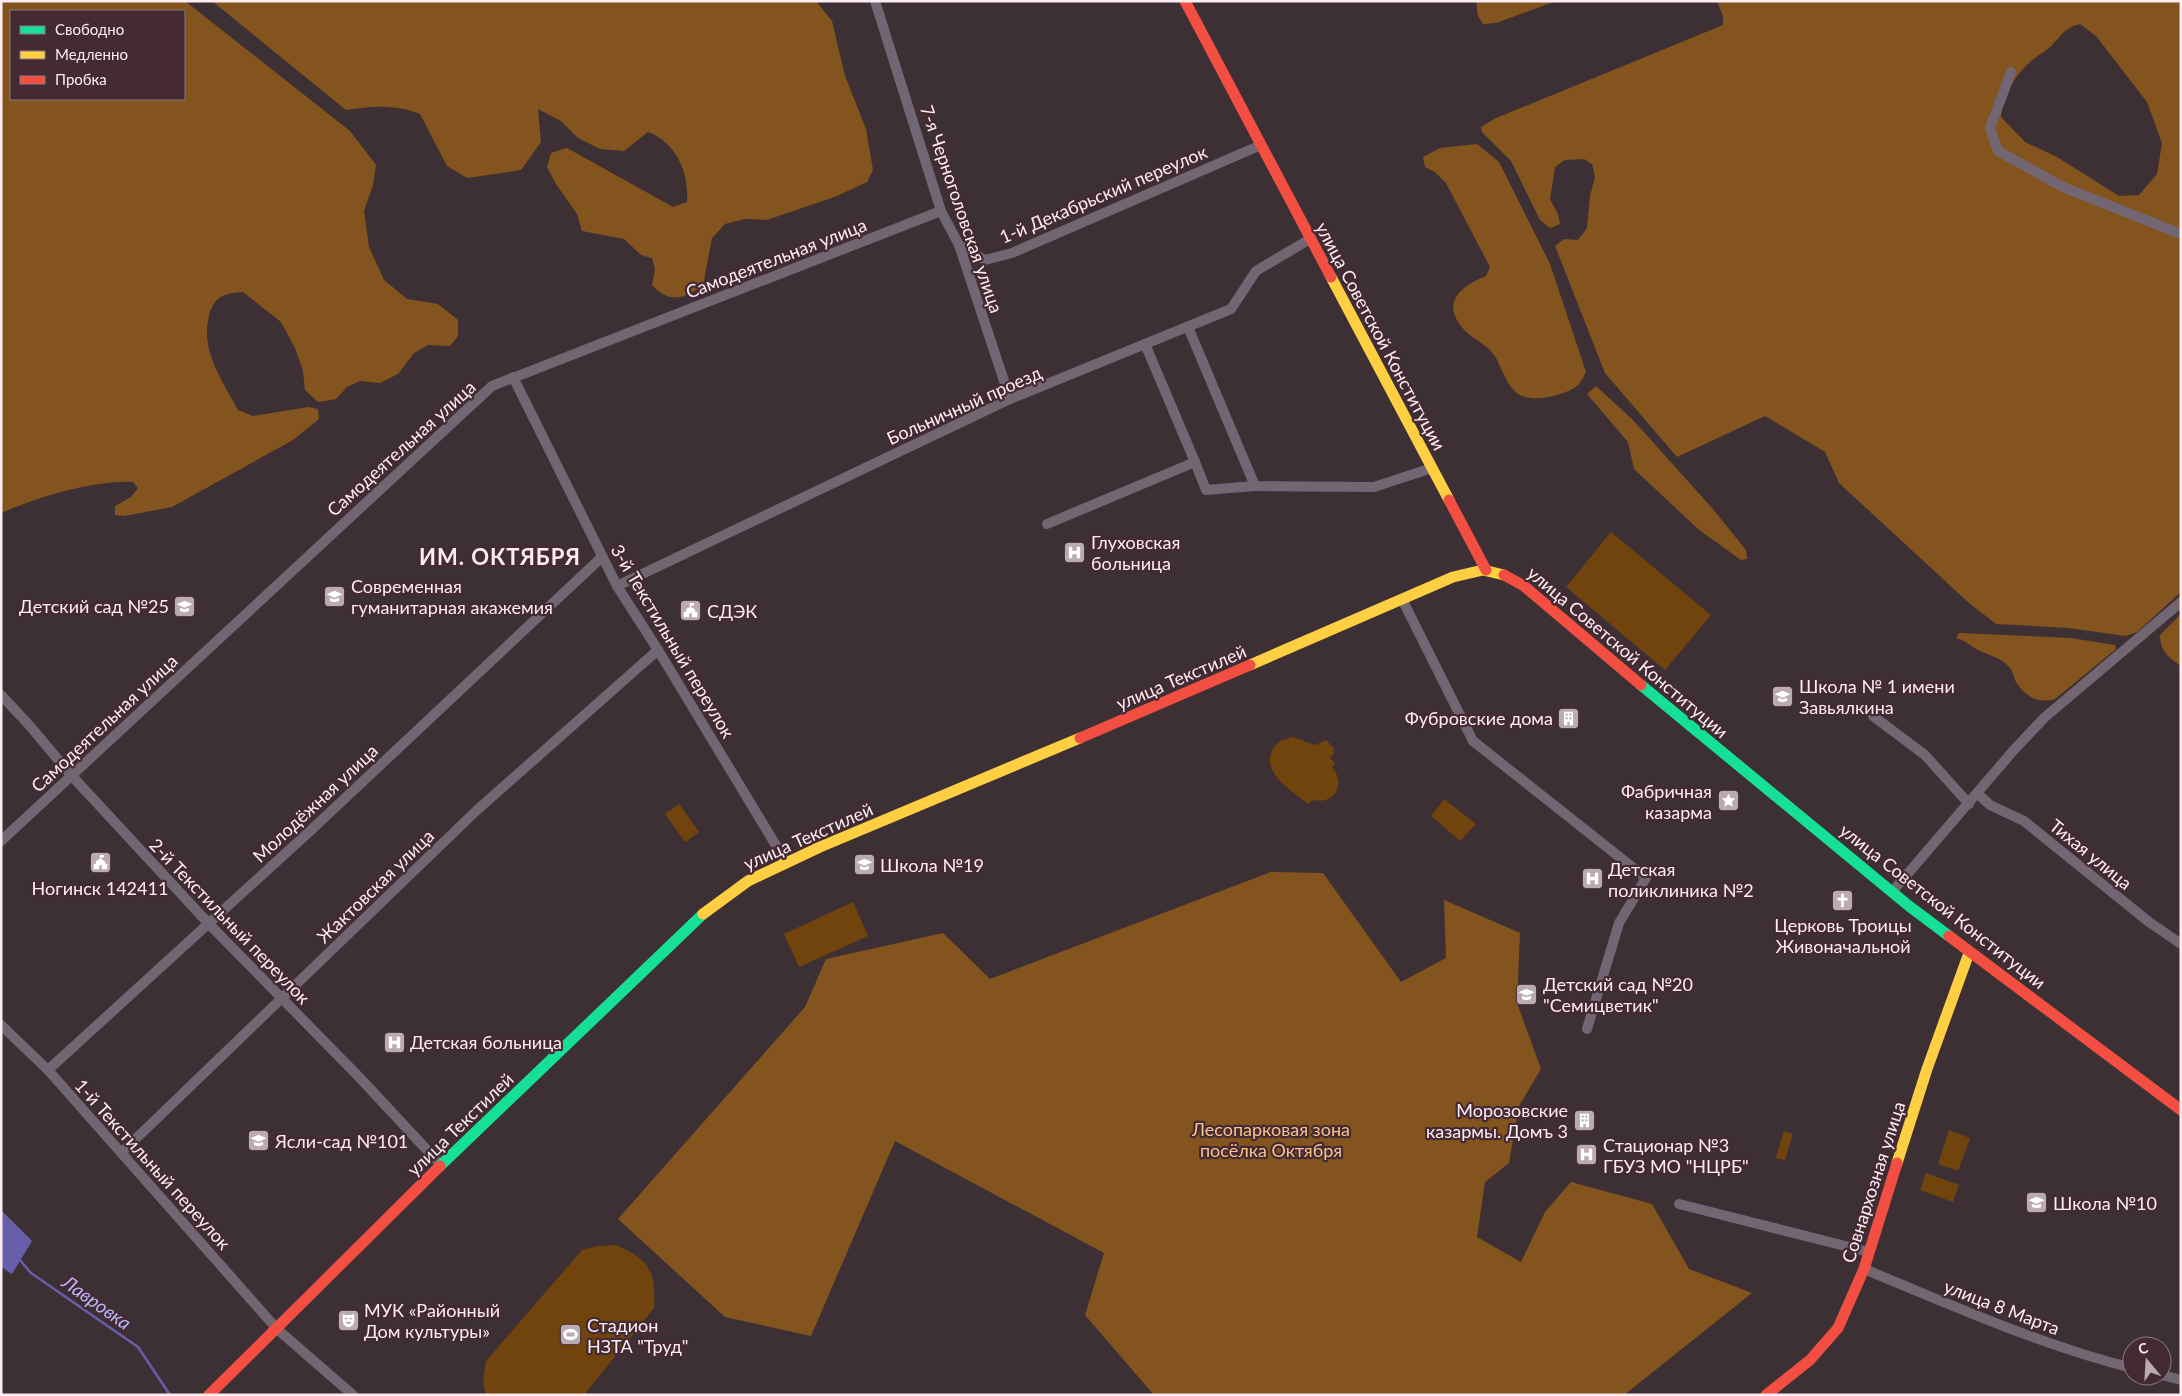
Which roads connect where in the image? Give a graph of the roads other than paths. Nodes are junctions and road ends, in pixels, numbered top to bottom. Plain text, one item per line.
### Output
1 (875, 1) edge
2 (1185, 1) edge
3 (2011, 72) dead end
4 (1261, 145) junction
5 (941, 211) junction
6 (2181, 234) edge
7 (1310, 239) junction
8 (959, 245) junction
9 (1188, 327) junction
10 (1145, 344) junction
11 (513, 377) junction
12 (1010, 400) junction
13 (1195, 462) junction
14 (1432, 468) junction
15 (1255, 486) junction
16 (1047, 524) dead end
17 (602, 557) junction
18 (1486, 570) junction
19 (617, 586) junction
20 (1402, 599) junction
21 (2181, 602) edge
22 (658, 650) junction
23 (1, 695) edge
24 (1873, 716) dead end
25 (71, 775) junction
26 (1978, 794) junction
27 (1969, 804) junction
28 (1, 841) edge
29 (786, 862) junction
30 (1892, 892) junction
31 (208, 924) junction
32 (2181, 944) edge
33 (1969, 953) junction
34 (282, 1000) junction
35 (1, 1025) edge
36 (1587, 1029) dead end
37 (48, 1070) junction
38 (2181, 1110) edge
39 (121, 1153) junction
40 (441, 1165) junction
41 (1679, 1204) dead end
42 (1869, 1252) junction
43 (1864, 1269) junction
44 (277, 1329) junction
45 (2122, 1366) edge
46 (209, 1395) edge
47 (353, 1395) edge
48 (1766, 1395) edge

1 - 5 street, 7-я Черноголовская улица
2 - 4 street, улица Советской Конституции
3 - 6 street
4 - 7 street, улица Советской Конституции
4 - 8 street, 1-й Декабрьский переулок
5 - 8 street, 7-я Черноголовская улица
5 - 11 street, Самодеятельная улица
7 - 9 street, Больничный проезд
7 - 14 street, улица Советской Конституции
8 - 12 street, 7-я Черноголовская улица
9 - 10 street, Больничный проезд
9 - 15 street
10 - 12 street, Больничный проезд
10 - 13 street
11 - 17 street, 3-й Текстильный переулок
11 - 25 street, Самодеятельная улица
12 - 19 street, Больничный проезд
13 - 15 street
13 - 16 street
14 - 15 street
14 - 18 street, улица Советской Конституции
17 - 19 street, 3-й Текстильный переулок
17 - 31 street, Молодёжная улица
18 - 20 street, улица Текстилей
18 - 30 street, улица Советской Конституции
19 - 22 street, 3-й Текстильный переулок
20 - 29 street, улица Текстилей
20 - 36 street
21 - 26 street
22 - 29 street, 3-й Текстильный переулок
22 - 34 street, Жактовская улица
23 - 25 street, 2-й Текстильный переулок
24 - 27 street
25 - 28 street, Самодеятельная улица
25 - 31 street, 2-й Текстильный переулок
26 - 27 street
26 - 32 street, Тихая улица
27 - 30 street
29 - 40 street, улица Текстилей
30 - 33 street, улица Советской Конституции
31 - 34 street, 2-й Текстильный переулок
31 - 37 street, Молодёжная улица
33 - 38 street, улица Советской Конституции
33 - 42 street, Совнархозная улица
34 - 39 street, Жактовская улица
34 - 40 street, 2-й Текстильный переулок
35 - 37 street, 1-й Текстильный переулок
37 - 39 street, 1-й Текстильный переулок
39 - 44 street, 1-й Текстильный переулок
40 - 44 street, улица Текстилей
41 - 42 street
42 - 43 street, Совнархозная улица
43 - 45 street, улица 8 Марта
43 - 48 street, Совнархозная улица
44 - 46 street, улица Текстилей
44 - 47 street, 1-й Текстильный переулок

